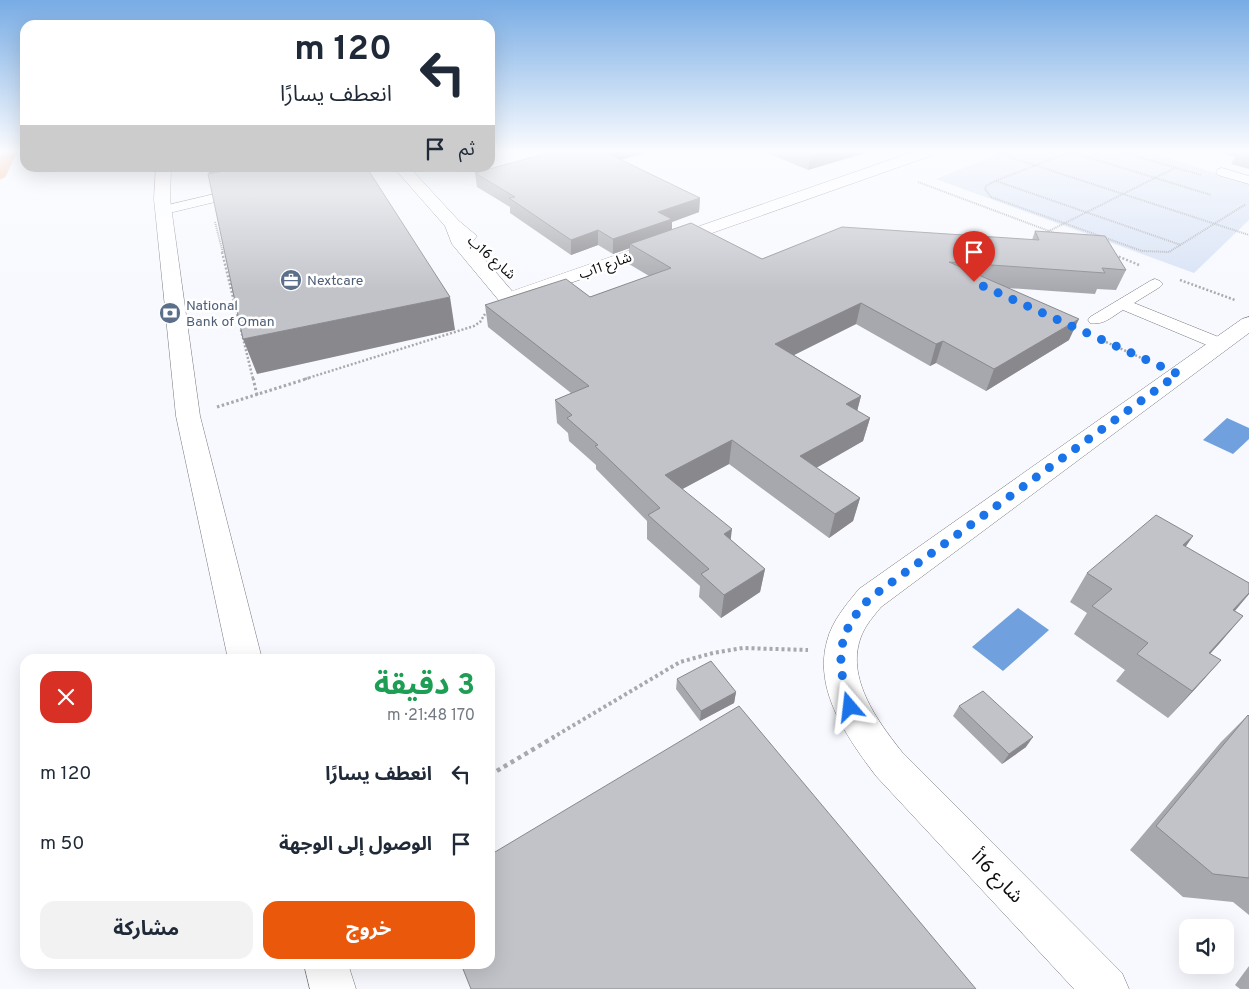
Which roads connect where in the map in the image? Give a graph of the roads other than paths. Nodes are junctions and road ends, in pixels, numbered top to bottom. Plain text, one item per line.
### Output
1 (164, 198) edge
2 (214, 198) edge
3 (429, 198) edge
4 (797, 198) edge
5 (165, 210) junction
6 (453, 225) junction
7 (1155, 284) dead end
8 (530, 290) junction
9 (508, 299) joint
10 (1122, 304) junction
11 (1244, 312) edge
12 (1096, 320) dead end
13 (1220, 344) junction
14 (244, 654) edge
15 (327, 969) edge
16 (333, 989) edge
17 (1106, 989) edge

1 - 5 street
2 - 5 lane
3 - 6 street, شارع 16ب
4 - 8 street, شارع 11ب
5 - 14 street
6 - 8 street, شارع 16ب
6 - 9 street, شارع 16ب
7 - 10 lane
8 - 9 street, شارع 11ب
10 - 12 lane
10 - 13 lane
11 - 13 street, شارع 16أ
13 - 17 street, شارع 16أ
15 - 16 street

